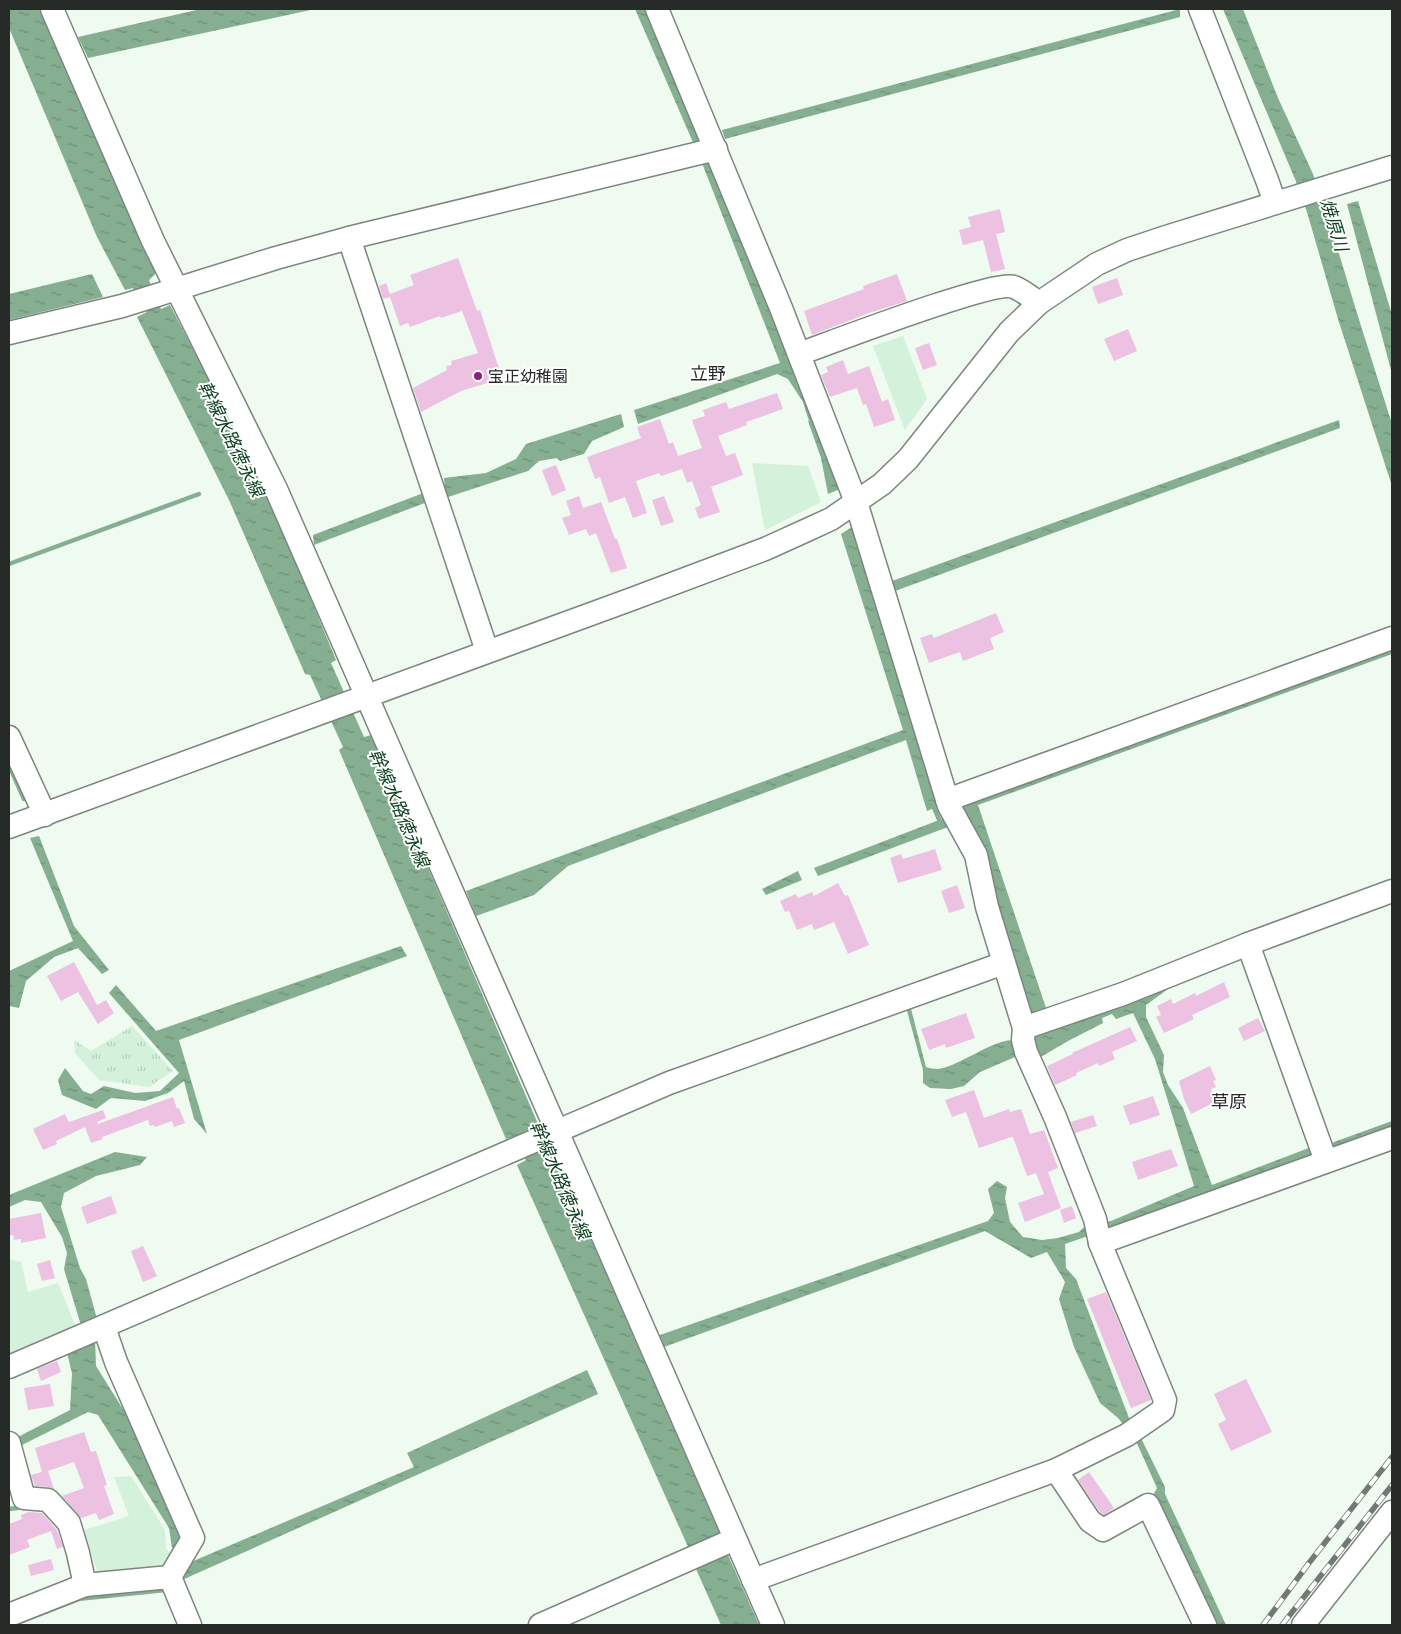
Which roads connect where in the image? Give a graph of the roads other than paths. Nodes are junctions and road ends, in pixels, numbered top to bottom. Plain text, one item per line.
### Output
1 (52, 9) edge
2 (657, 9) edge
3 (1200, 9) edge
4 (706, 152) junction
5 (1392, 167) edge
6 (1282, 201) junction
7 (349, 238) junction
8 (176, 288) junction
9 (1039, 303) junction
10 (9, 333) edge
11 (799, 354) junction
12 (856, 502) junction
13 (1392, 638) edge
14 (486, 651) junction
15 (365, 696) junction
16 (9, 738) edge
17 (952, 812) junction
18 (45, 815) junction
19 (9, 827) edge
20 (1392, 891) edge
21 (1248, 944) junction
22 (1004, 964) junction
23 (1032, 1033) junction
24 (557, 1130) junction
25 (1392, 1138) edge
26 (1323, 1153) junction
27 (1100, 1243) junction
28 (92, 1332) junction
29 (9, 1367) edge
30 (9, 1444) edge
31 (1056, 1470) junction
32 (1392, 1512) edge
33 (735, 1539) junction
34 (178, 1568) junction
35 (753, 1580) junction
36 (85, 1585) junction
37 (9, 1615) edge
38 (190, 1625) edge
39 (540, 1625) edge
40 (773, 1625) edge
41 (1205, 1625) edge
42 (1303, 1625) edge

1 - 8 street
2 - 4 street
3 - 6 street
4 - 7 street
4 - 11 street
5 - 6 street
6 - 9 street
7 - 8 street
7 - 14 street
8 - 10 street
8 - 15 street
9 - 11 street
9 - 12 street
11 - 12 street
12 - 14 street
12 - 17 street
13 - 17 street
14 - 15 street
15 - 18 street
15 - 24 street
16 - 18 street
17 - 22 street
18 - 19 street
20 - 21 street
21 - 23 street
21 - 26 street
22 - 23 street
22 - 24 street
23 - 27 street
24 - 28 street
24 - 33 street
25 - 26 street
26 - 27 street
27 - 31 street
28 - 29 street
28 - 34 street
30 - 36 street
31 - 35 street
31 - 41 street
32 - 42 street
33 - 35 street
33 - 39 street
34 - 36 street
34 - 38 street
35 - 40 street
36 - 37 street

